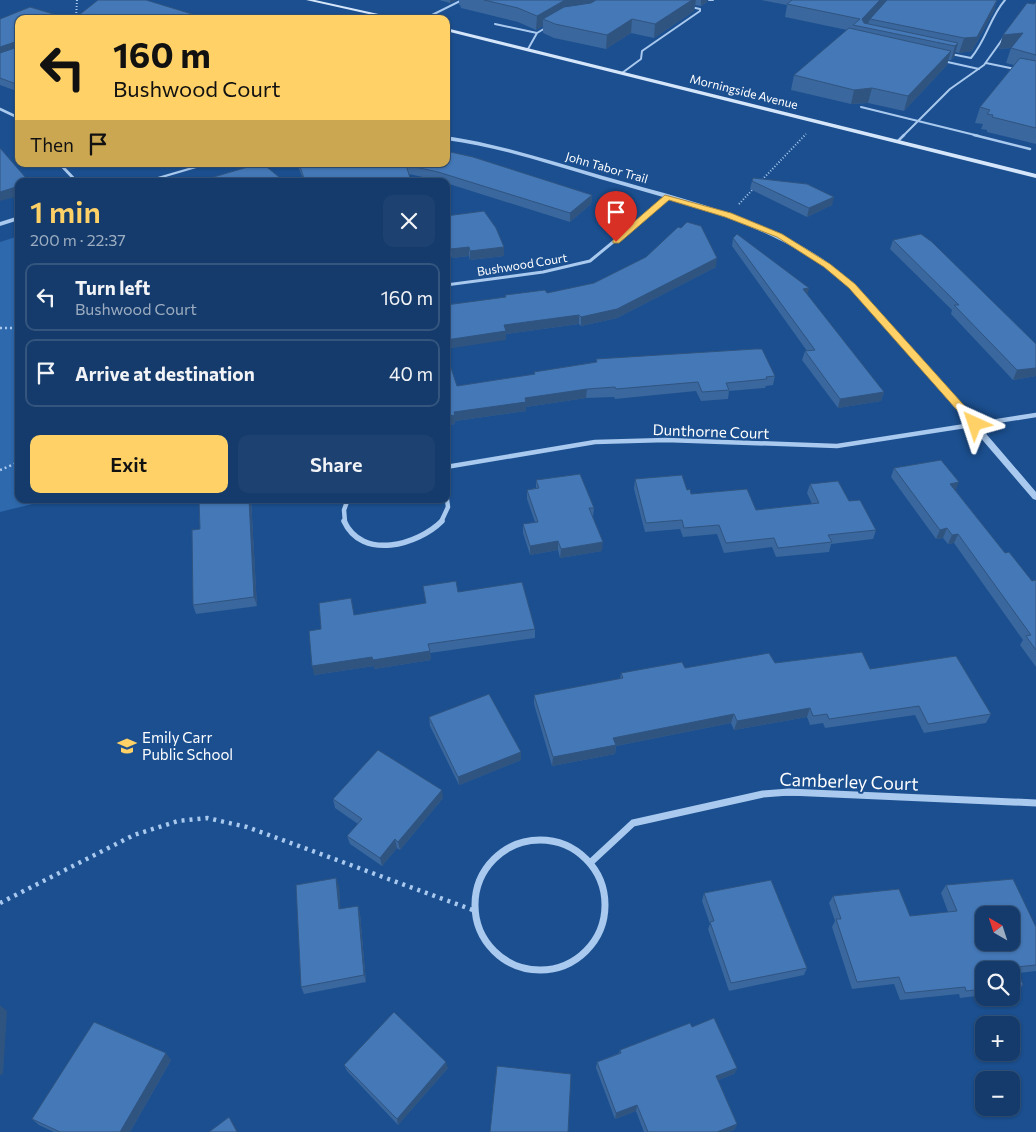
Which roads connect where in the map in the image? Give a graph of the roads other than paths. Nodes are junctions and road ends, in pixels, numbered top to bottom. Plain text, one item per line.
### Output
1 (310, 0) edge
2 (462, 0) edge
3 (709, 0) edge
4 (713, 0) edge
5 (1005, 0) edge
6 (683, 5) edge
7 (380, 15) edge
8 (432, 15) edge
9 (495, 24) edge
10 (550, 26) edge
11 (450, 30) edge
12 (537, 34) junction
13 (1006, 35) edge
14 (528, 49) junction
15 (943, 52) edge
16 (942, 61) edge
17 (986, 63) junction
18 (979, 69) junction
19 (1019, 70) edge
20 (622, 72) junction
21 (861, 107) edge
22 (0, 109) edge
23 (15, 116) edge
24 (918, 120) junction
25 (450, 139) edge
26 (898, 141) junction
27 (1030, 148) edge
28 (63, 167) edge
29 (196, 167) edge
30 (1036, 176) edge
31 (73, 178) edge
32 (158, 178) edge
33 (668, 197) junction
34 (15, 219) edge
35 (0, 224) edge
36 (450, 284) edge
37 (1036, 414) edge
38 (975, 424) junction
39 (450, 466) edge
40 (1036, 497) edge
41 (346, 503) edge
42 (450, 503) edge
43 (1036, 803) edge
44 (590, 863) junction

1 - 7 main road
2 - 8 lane
3 - 4 lane
5 - 15 lane
6 - 20 lane
9 - 12 lane
10 - 12 lane
11 - 14 main road, Morningside Avenue
12 - 14 lane
13 - 17 lane
14 - 20 main road, Morningside Avenue
16 - 18 lane
17 - 18 lane
17 - 19 lane
18 - 24 lane
20 - 26 main road, Morningside Avenue
21 - 24 lane
22 - 23 street
24 - 26 lane
24 - 27 lane
25 - 33 street, John Tabor Trail
26 - 30 main road, Morningside Avenue
28 - 31 street
29 - 32 street
33 - 36 street, Bushwood Court
33 - 38 street, John Tabor Trail
34 - 35 street
37 - 38 street, Dunthorne Court
38 - 39 street, Dunthorne Court
38 - 40 street, John Tabor Trail
41 - 42 street
43 - 44 street, Camberley Court
44 - 44 street

